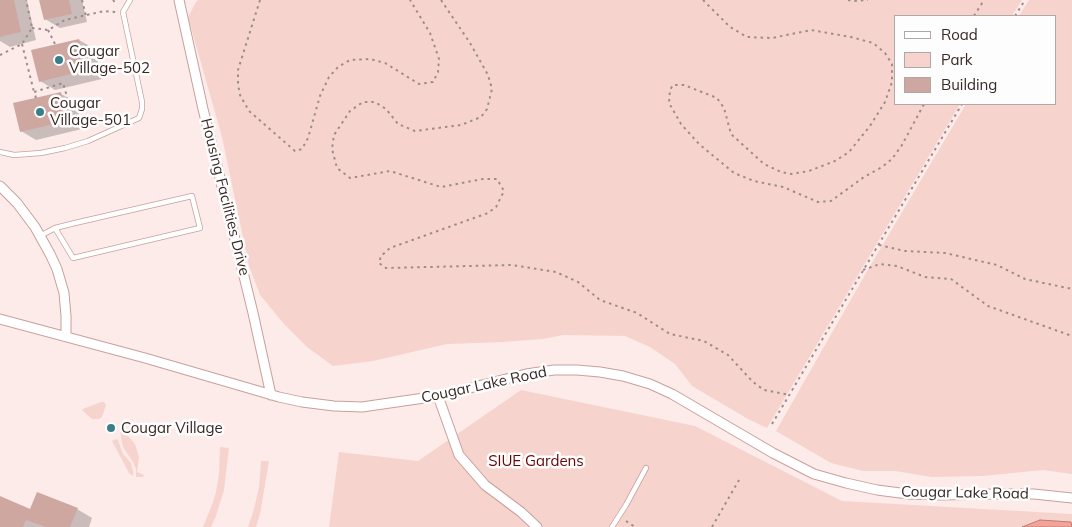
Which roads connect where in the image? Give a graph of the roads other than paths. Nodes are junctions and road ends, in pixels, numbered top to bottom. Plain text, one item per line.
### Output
1 (130, 0) edge
2 (179, 0) edge
3 (0, 152) edge
4 (0, 186) edge
5 (55, 228) junction
6 (40, 236) junction
7 (0, 319) edge
8 (66, 336) junction
9 (271, 395) junction
10 (438, 396) junction
11 (646, 468) dead end
12 (1072, 498) edge
13 (537, 527) edge
14 (612, 527) edge

1 - 3 lane
2 - 9 street, Housing Facilities Drive
4 - 6 street
5 - 5 lane
5 - 6 lane
6 - 8 street
7 - 8 street, Cougar Lake Road
8 - 9 street, Cougar Lake Road
9 - 10 street, Cougar Lake Road
10 - 12 street, Cougar Lake Road
10 - 13 street
11 - 14 lane

